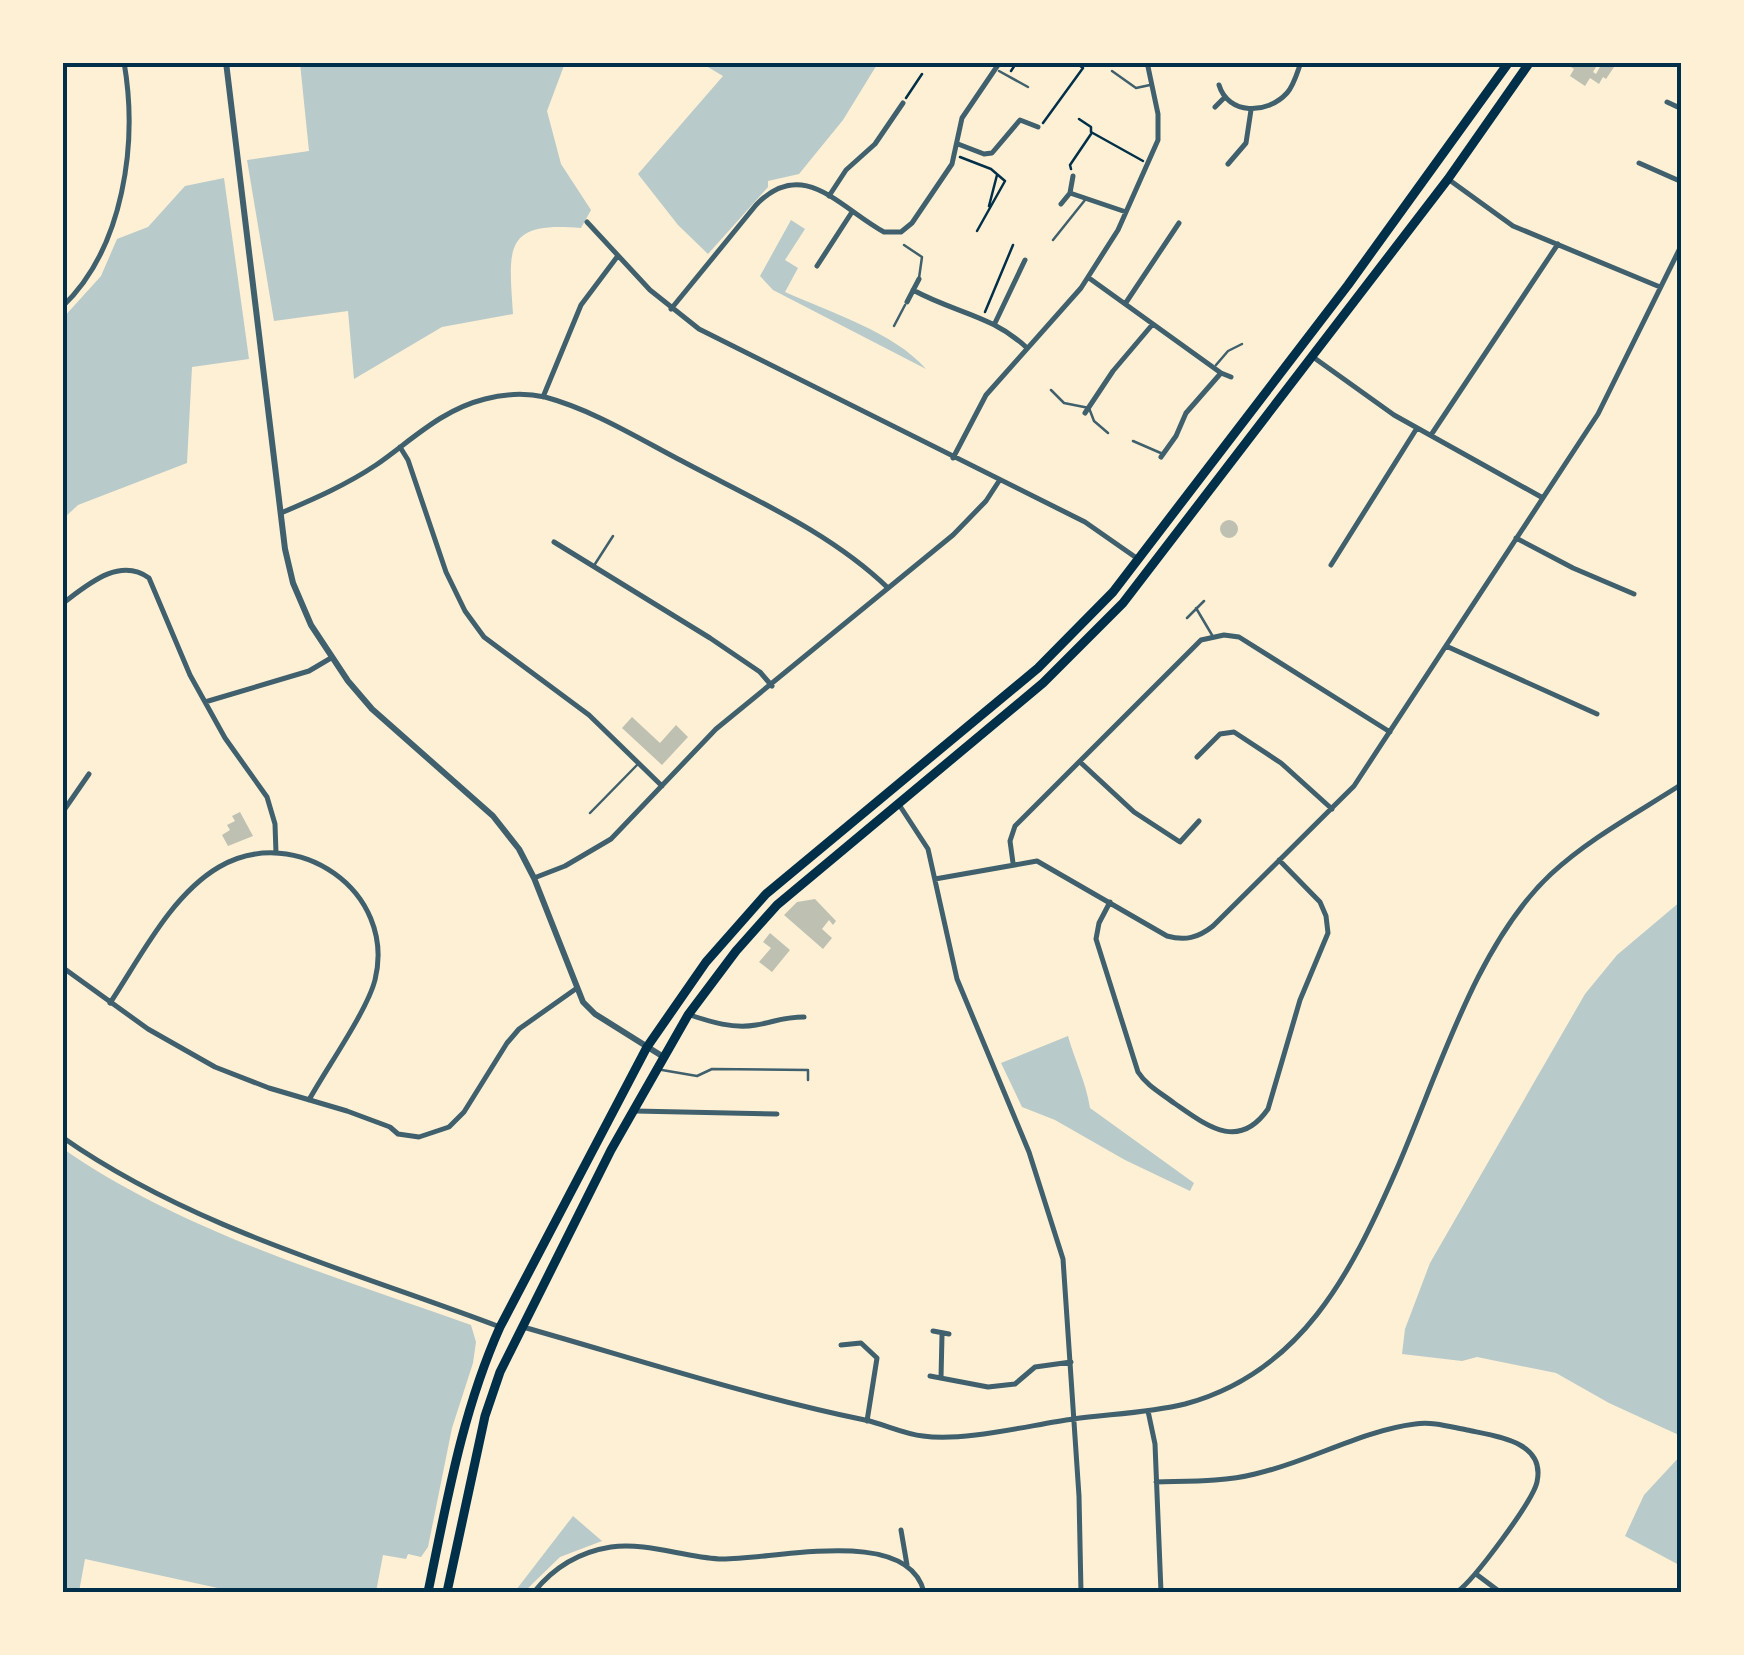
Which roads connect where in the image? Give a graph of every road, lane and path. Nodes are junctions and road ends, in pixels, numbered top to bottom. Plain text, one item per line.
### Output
1 (124, 62) edge
2 (226, 62) edge
3 (1017, 62) edge
4 (1075, 62) edge
5 (1146, 62) edge
6 (1301, 62) edge
7 (1530, 62) edge
8 (1508, 63) edge
9 (998, 65) edge
10 (1112, 71) dead end
11 (922, 74) dead end
12 (1008, 76) junction
13 (1152, 85) junction
14 (1219, 85) dead end
15 (1028, 87) dead end
16 (1223, 99) junction
17 (1667, 102) dead end
18 (903, 103) joint
19 (1215, 107) dead end
20 (1680, 109) edge
21 (1252, 110) junction
22 (1675, 117) dead end
23 (1079, 119) dead end
24 (1038, 127) joint
25 (1091, 132) junction
26 (958, 144) junction
27 (1228, 146) dead end
28 (956, 155) junction
29 (1237, 155) junction
30 (1150, 162) junction
31 (1639, 162) dead end
32 (1228, 164) dead end
33 (997, 174) junction
34 (1074, 176) joint
35 (1448, 179) junction
36 (1682, 182) edge
37 (1070, 194) junction
38 (829, 196) junction
39 (1085, 198) junction
40 (1061, 204) dead end
41 (989, 208) junction
42 (852, 212) junction
43 (1126, 212) junction
44 (588, 222) dead end
45 (1179, 223) dead end
46 (977, 230) dead end
47 (1053, 240) dead end
48 (1558, 244) junction
49 (1682, 244) edge
50 (904, 245) dead end
51 (1014, 245) dead end
52 (617, 257) junction
53 (1025, 260) dead end
54 (817, 266) dead end
55 (1089, 278) junction
56 (920, 279) joint
57 (1660, 287) junction
58 (913, 290) junction
59 (907, 302) joint
60 (1125, 304) junction
61 (62, 307) edge
62 (671, 309) junction
63 (982, 318) junction
64 (996, 323) junction
65 (1152, 325) junction
66 (894, 326) dead end
67 (1242, 344) dead end
68 (1027, 348) junction
69 (1313, 357) junction
70 (1214, 368) junction
71 (1221, 373) junction
72 (1231, 377) dead end
73 (1051, 390) dead end
74 (1085, 393) dead end
75 (543, 397) junction
76 (1094, 400) junction
77 (1087, 411) junction
78 (1416, 428) junction
79 (1108, 433) dead end
80 (1431, 435) junction
81 (1157, 439) dead end
82 (1132, 441) dead end
83 (400, 446) junction
84 (1168, 447) junction
85 (1162, 455) joint
86 (953, 458) junction
87 (1000, 481) junction
88 (1542, 498) junction
89 (281, 513) junction
90 (613, 536) dead end
91 (1516, 538) junction
92 (554, 542) dead end
93 (1139, 559) junction
94 (1332, 565) dead end
95 (592, 568) junction
96 (888, 588) junction
97 (1634, 594) dead end
98 (1204, 601) dead end
99 (62, 604) edge
100 (1196, 608) junction
101 (1187, 618) dead end
102 (1212, 636) junction
103 (1446, 646) junction
104 (331, 658) junction
105 (772, 686) junction
106 (1590, 697) dead end
107 (205, 702) junction
108 (1585, 708) junction
109 (1597, 714) dead end
110 (1390, 732) junction
111 (1197, 758) dead end
112 (640, 762) junction
113 (1080, 762) junction
114 (89, 774) dead end
115 (1682, 784) edge
116 (662, 786) junction
117 (898, 803) junction
118 (1332, 809) junction
119 (62, 812) edge
120 (590, 813) dead end
121 (1199, 822) dead end
122 (276, 852) junction
123 (1279, 860) junction
124 (1013, 863) junction
125 (534, 878) junction
126 (935, 880) junction
127 (1110, 902) junction
128 (62, 968) edge
129 (70, 972) junction
130 (62, 982) edge
131 (577, 988) junction
132 (110, 1003) junction
133 (688, 1014) junction
134 (804, 1016) dead end
135 (647, 1047) junction
136 (662, 1056) junction
137 (656, 1069) junction
138 (808, 1080) dead end
139 (309, 1100) junction
140 (632, 1111) junction
141 (777, 1114) dead end
142 (62, 1137) edge
143 (500, 1327) junction
144 (520, 1327) junction
145 (934, 1331) dead end
146 (841, 1345) dead end
147 (1071, 1362) junction
148 (930, 1376) dead end
149 (941, 1378) junction
150 (1148, 1411) junction
151 (1074, 1418) junction
152 (867, 1421) junction
153 (1156, 1482) junction
154 (902, 1530) dead end
155 (906, 1565) junction
156 (1476, 1574) junction
157 (428, 1592) edge
158 (446, 1592) edge
159 (534, 1592) edge
160 (924, 1592) edge
161 (1080, 1592) edge
162 (1161, 1592) edge
163 (1457, 1592) edge
164 (1500, 1592) edge

1 - 61 street
2 - 89 street
3 - 12 path
4 - 24 path
5 - 13 street
6 - 21 street
7 - 35 highway
8 - 93 highway
9 - 12 lane
9 - 26 street
10 - 13 lane
11 - 18 path
12 - 15 lane
13 - 30 street
14 - 16 street
16 - 19 street
16 - 21 street
17 - 20 street
18 - 38 street
20 - 22 street
21 - 29 street
23 - 25 path
24 - 26 street
25 - 30 path
25 - 34 path
26 - 28 street
27 - 29 street
28 - 33 path
28 - 42 street
29 - 32 street
30 - 43 street
31 - 36 street
33 - 41 path
33 - 41 path
34 - 37 street
35 - 48 street
35 - 69 highway
37 - 39 street
37 - 40 street
38 - 42 street
38 - 62 street
39 - 43 street
39 - 47 lane
41 - 46 path
42 - 54 street
43 - 55 street
44 - 52 street
45 - 60 street
48 - 57 street
48 - 80 street
49 - 57 street
50 - 56 lane
51 - 63 path
52 - 62 street
52 - 75 street
53 - 64 street
55 - 60 street
55 - 68 street
56 - 58 street
57 - 88 street
58 - 59 street
58 - 63 street
59 - 66 lane
60 - 65 street
62 - 86 street
63 - 64 street
64 - 68 street
65 - 70 street
65 - 76 street
67 - 70 lane
68 - 86 street
69 - 78 street
69 - 117 highway
70 - 71 street
71 - 72 street
71 - 84 street
73 - 77 lane
74 - 76 street
75 - 83 street
75 - 96 street
76 - 77 street
77 - 79 lane
78 - 80 street
78 - 94 street
80 - 88 street
81 - 84 street
82 - 85 lane
83 - 89 street
83 - 112 street
84 - 85 street
86 - 87 street
87 - 93 street
87 - 96 street
88 - 91 street
89 - 104 street
90 - 95 lane
91 - 97 street
91 - 103 street
92 - 95 street
93 - 135 highway
95 - 105 street
96 - 105 street
98 - 100 lane
99 - 107 street
100 - 101 lane
100 - 102 lane
102 - 110 street
102 - 113 street
103 - 108 street
103 - 110 street
104 - 107 street
104 - 125 street
105 - 116 street
106 - 108 street
107 - 122 street
108 - 109 street
110 - 118 street
111 - 118 street
112 - 116 street
112 - 120 lane
113 - 121 street
113 - 124 street
114 - 119 street
115 - 150 street
116 - 125 street
117 - 126 street
117 - 133 highway
118 - 123 street
122 - 132 street
122 - 139 street
123 - 127 street
123 - 127 street
124 - 126 street
124 - 127 street
125 - 131 street
126 - 147 street
128 - 129 street
129 - 130 street
129 - 132 street
131 - 135 street
131 - 139 street
132 - 139 street
133 - 134 street
133 - 136 highway
135 - 136 street
135 - 143 highway
136 - 137 highway
137 - 138 lane
137 - 140 highway
140 - 141 street
140 - 144 highway
142 - 143 street
143 - 157 highway
144 - 152 street
144 - 158 highway
145 - 149 street
146 - 152 street
147 - 149 street
147 - 151 street
148 - 149 street
150 - 151 street
150 - 153 street
151 - 152 street
151 - 161 street
153 - 156 street
153 - 162 street
154 - 155 street
155 - 159 street
155 - 160 street
156 - 163 street
156 - 164 street

